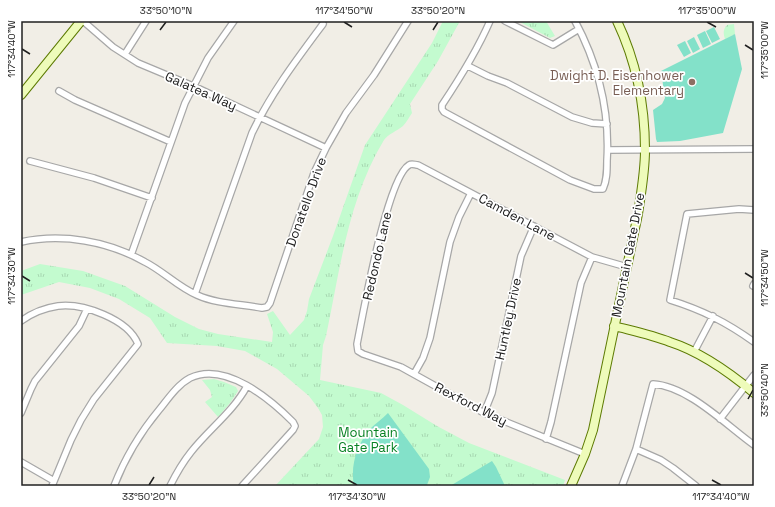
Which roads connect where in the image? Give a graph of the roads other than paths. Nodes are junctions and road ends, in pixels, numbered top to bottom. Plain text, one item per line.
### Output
1 (82, 21) edge
2 (146, 21) edge
3 (234, 21) edge
4 (408, 21) edge
5 (490, 21) edge
6 (505, 21) edge
7 (575, 21) edge
8 (617, 21) edge
9 (323, 24) dead end
10 (579, 28) junction
11 (125, 54) junction
12 (468, 66) junction
13 (193, 86) junction
14 (59, 91) dead end
15 (21, 94) edge
16 (259, 118) junction
17 (607, 124) junction
18 (171, 142) junction
19 (326, 148) junction
20 (754, 149) edge
21 (608, 150) junction
22 (645, 150) junction
23 (30, 161) dead end
24 (409, 165) joint
25 (471, 193) junction
26 (152, 198) junction
27 (754, 210) edge
28 (534, 226) junction
29 (21, 242) edge
30 (131, 255) junction
31 (592, 257) junction
32 (627, 267) junction
33 (195, 294) junction
34 (87, 309) junction
35 (713, 316) junction
36 (21, 321) edge
37 (614, 326) junction
38 (754, 342) edge
39 (358, 351) joint
40 (694, 352) junction
41 (414, 374) junction
42 (754, 375) edge
43 (247, 386) junction
44 (745, 386) junction
45 (754, 393) edge
46 (21, 413) edge
47 (484, 414) junction
48 (720, 419) junction
49 (546, 439) junction
50 (754, 445) edge
51 (636, 448) junction
52 (585, 454) junction
53 (21, 462) edge
54 (53, 483) edge
55 (114, 486) edge
56 (170, 486) edge
57 (242, 486) edge
58 (571, 486) edge
59 (622, 486) edge
60 (696, 486) edge

1 - 11 street, Galatea Way
1 - 15 main road
2 - 11 street
3 - 13 street
4 - 19 street, Donatello Drive
5 - 12 street
6 - 10 street
7 - 10 street
8 - 22 main road, Mountain Gate Drive
9 - 16 street
10 - 17 street
11 - 13 street, Galatea Way
12 - 17 street
12 - 21 street
13 - 16 street, Galatea Way
13 - 18 street
14 - 18 street
16 - 19 street, Galatea Way
16 - 33 street
17 - 21 street
18 - 26 street
19 - 33 street, Donatello Drive
20 - 22 street
21 - 22 street
22 - 32 main road, Mountain Gate Drive
23 - 26 street
24 - 25 street, Camden Lane
24 - 39 street, Redondo Lane
25 - 28 street, Camden Lane
25 - 41 street
26 - 30 street
27 - 35 street
28 - 31 street, Camden Lane
28 - 47 street, Huntley Drive
29 - 30 street
30 - 33 street
31 - 32 street, Camden Lane
31 - 49 street
32 - 37 main road, Mountain Gate Drive
34 - 36 street
34 - 46 street
34 - 54 street
35 - 38 street
35 - 40 street
37 - 40 main road
37 - 52 main road, Mountain Gate Drive
39 - 41 street, Rexford Way
40 - 44 main road
41 - 47 street, Rexford Way
42 - 44 street
43 - 55 street
43 - 56 street
43 - 57 street
44 - 45 main road
44 - 48 street
47 - 49 street, Rexford Way
48 - 50 street
48 - 51 street
49 - 52 street, Rexford Way
51 - 59 street
51 - 60 street
52 - 58 main road, Mountain Gate Drive
53 - 54 street

